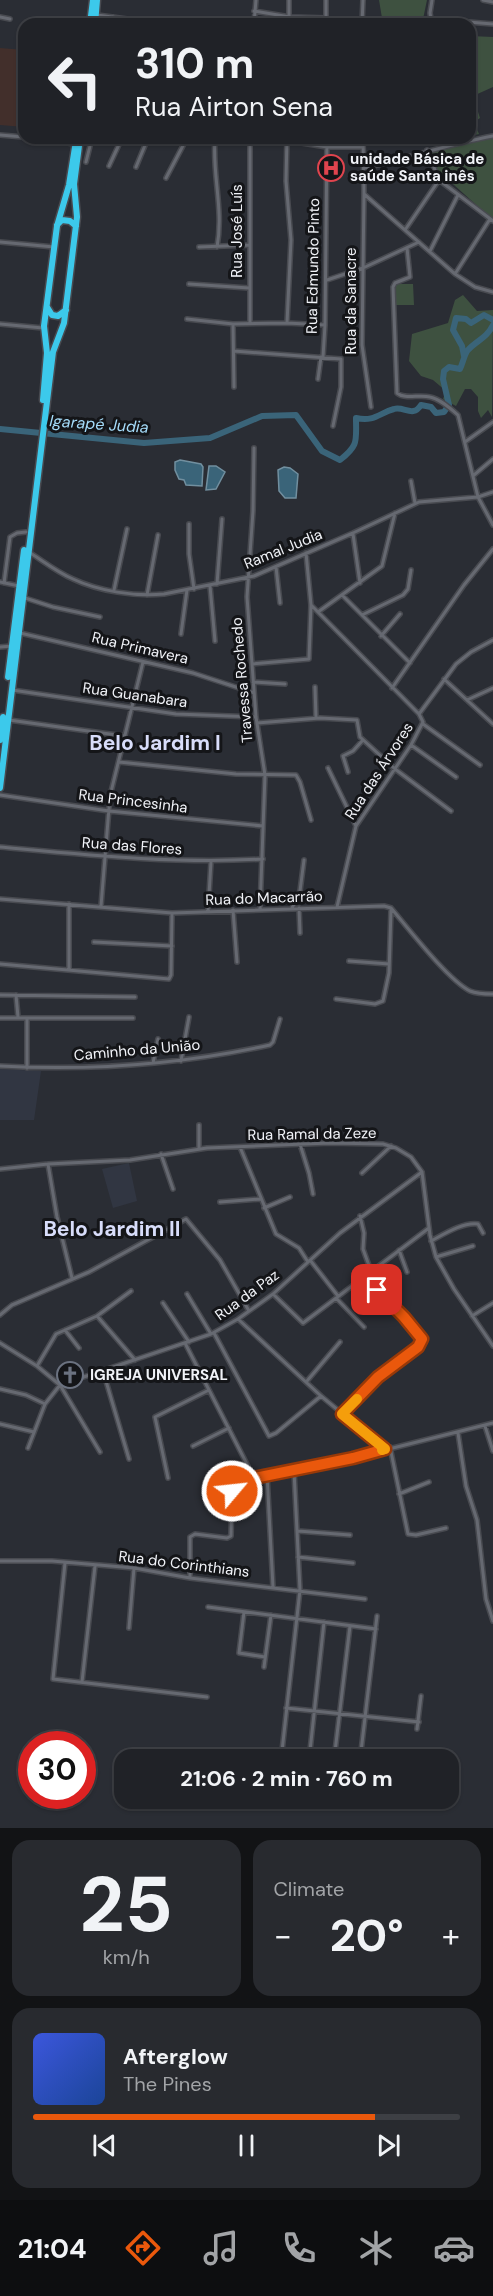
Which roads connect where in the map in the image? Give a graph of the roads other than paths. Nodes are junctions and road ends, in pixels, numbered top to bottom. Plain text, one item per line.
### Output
1 (95, 0) edge
2 (256, 0) edge
3 (290, 0) edge
4 (326, 0) edge
5 (363, 0) edge
6 (432, 0) edge
7 (484, 0) edge
8 (493, 2) edge
9 (255, 11) junction
10 (96, 15) junction
11 (0, 17) edge
12 (113, 17) joint
13 (290, 17) junction
14 (91, 18) edge
15 (95, 18) edge
16 (120, 18) edge
17 (254, 18) edge
18 (308, 18) edge
19 (326, 18) edge
20 (362, 18) edge
21 (430, 18) edge
22 (10, 19) dead end
23 (476, 23) edge
24 (493, 24) edge
25 (0, 135) edge
26 (18, 136) edge
27 (493, 136) edge
28 (476, 140) edge
29 (76, 144) edge
30 (77, 144) edge
31 (90, 144) edge
32 (119, 144) edge
33 (145, 144) edge
34 (184, 144) edge
35 (215, 144) edge
36 (250, 144) edge
37 (287, 144) edge
38 (312, 144) edge
39 (455, 144) edge
40 (327, 147) junction
41 (363, 147) joint
42 (427, 150) junction
43 (86, 162) dead end
44 (109, 166) dead end
45 (136, 167) dead end
46 (364, 168) junction
47 (165, 178) dead end
48 (439, 180) junction
49 (364, 194) junction
50 (458, 195) junction
51 (492, 220) edge
52 (57, 226) junction
53 (76, 226) junction
54 (405, 230) junction
55 (0, 242) edge
56 (419, 242) junction
57 (249, 245) junction
58 (54, 246) junction
59 (199, 247) dead end
60 (217, 247) junction
61 (407, 248) junction
62 (430, 251) junction
63 (363, 268) junction
64 (455, 274) junction
65 (326, 280) junction
66 (189, 284) dead end
67 (249, 288) junction
68 (493, 292) edge
69 (46, 307) junction
70 (66, 310) junction
71 (187, 319) dead end
72 (288, 322) junction
73 (250, 323) junction
74 (0, 324) edge
75 (233, 324) junction
76 (325, 325) junction
77 (44, 328) junction
78 (234, 351) junction
79 (322, 357) junction
80 (318, 379) dead end
81 (234, 387) dead end
82 (45, 403) junction
83 (371, 407) dead end
84 (493, 422) edge
85 (333, 426) dead end
86 (465, 442) junction
87 (254, 448) dead end
88 (39, 452) junction
89 (493, 459) edge
90 (473, 476) junction
91 (411, 481) dead end
92 (493, 492) edge
93 (478, 497) junction
94 (415, 503) junction
95 (395, 513) junction
96 (222, 519) dead end
97 (189, 524) dead end
98 (493, 525) edge
99 (127, 529) dead end
100 (26, 532) junction
101 (353, 534) junction
102 (158, 536) dead end
103 (493, 549) edge
104 (28, 551) junction
105 (306, 553) junction
106 (276, 567) junction
107 (411, 570) dead end
108 (247, 578) junction
109 (2, 582) edge
110 (360, 583) junction
111 (217, 584) junction
112 (19, 586) junction
113 (210, 586) junction
114 (194, 589) junction
115 (114, 590) junction
116 (187, 590) junction
117 (147, 595) junction
118 (342, 595) junction
119 (23, 597) junction
120 (280, 603) dead end
121 (311, 605) junction
122 (318, 612) junction
123 (400, 614) dead end
124 (362, 615) junction
125 (100, 618) dead end
126 (18, 633) junction
127 (181, 634) dead end
128 (381, 636) junction
129 (493, 640) edge
130 (215, 641) dead end
131 (12, 646) junction
132 (0, 647) edge
133 (143, 662) junction
134 (410, 663) junction
135 (252, 664) junction
136 (444, 679) junction
137 (254, 682) junction
138 (285, 684) dead end
139 (315, 687) dead end
140 (392, 688) junction
141 (493, 688) edge
142 (11, 689) junction
143 (254, 693) junction
144 (467, 700) junction
145 (132, 707) junction
146 (420, 716) junction
147 (256, 717) junction
148 (316, 718) junction
149 (7, 719) junction
150 (257, 723) junction
151 (423, 724) junction
152 (493, 724) edge
153 (1, 727) edge
154 (124, 736) junction
155 (0, 737) edge
156 (363, 740) junction
157 (411, 745) junction
158 (2, 761) edge
159 (119, 762) junction
160 (480, 765) dead end
161 (328, 768) dead end
162 (395, 770) junction
163 (348, 772) dead end
164 (265, 775) junction
165 (456, 777) dead end
166 (0, 788) edge
167 (0, 795) edge
168 (109, 811) junction
169 (451, 811) dead end
170 (311, 820) dead end
171 (264, 826) junction
172 (356, 826) junction
173 (0, 847) edge
174 (106, 857) junction
175 (263, 859) junction
176 (304, 860) dead end
177 (211, 862) junction
178 (0, 899) edge
179 (69, 904) junction
180 (101, 906) junction
181 (337, 907) junction
182 (292, 908) junction
183 (299, 908) junction
184 (391, 908) junction
185 (233, 910) junction
186 (260, 910) junction
187 (208, 912) junction
188 (172, 913) junction
189 (300, 933) dead end
190 (94, 942) dead end
191 (172, 946) junction
192 (349, 961) dead end
193 (237, 962) dead end
194 (0, 964) edge
195 (389, 964) junction
196 (69, 970) junction
197 (493, 994) edge
198 (0, 995) edge
199 (16, 995) junction
200 (135, 997) dead end
201 (336, 999) dead end
202 (18, 1017) junction
203 (189, 1017) dead end
204 (0, 1018) edge
205 (27, 1018) junction
206 (132, 1018) dead end
207 (280, 1019) dead end
208 (158, 1039) dead end
209 (181, 1061) junction
210 (153, 1063) junction
211 (0, 1066) edge
212 (27, 1068) junction
213 (199, 1125) dead end
214 (300, 1144) junction
215 (391, 1146) junction
216 (240, 1147) junction
217 (199, 1149) junction
218 (161, 1154) junction
219 (48, 1164) junction
220 (0, 1169) edge
221 (422, 1172) junction
222 (362, 1173) dead end
223 (173, 1189) dead end
224 (313, 1194) dead end
225 (290, 1197) dead end
226 (261, 1199) junction
227 (220, 1202) dead end
228 (264, 1208) junction
229 (360, 1216) junction
230 (429, 1228) junction
231 (483, 1233) dead end
232 (431, 1241) junction
233 (472, 1246) dead end
234 (399, 1250) junction
235 (436, 1257) junction
236 (309, 1261) junction
237 (371, 1271) junction
238 (407, 1272) dead end
239 (363, 1277) junction
240 (72, 1278) junction
241 (131, 1291) dead end
242 (187, 1294) dead end
243 (273, 1294) junction
244 (337, 1297) junction
245 (163, 1303) dead end
246 (493, 1303) edge
247 (249, 1311) junction
248 (0, 1315) edge
249 (97, 1316) junction
250 (472, 1316) junction
251 (238, 1319) junction
252 (364, 1327) dead end
253 (65, 1329) junction
254 (212, 1334) junction
255 (0, 1342) edge
256 (340, 1342) dead end
257 (187, 1343) junction
258 (493, 1346) edge
259 (79, 1348) dead end
260 (135, 1360) junction
261 (37, 1365) junction
262 (103, 1371) junction
263 (307, 1381) junction
264 (60, 1385) junction
265 (0, 1389) edge
266 (209, 1390) junction
267 (321, 1396) junction
268 (45, 1404) junction
269 (342, 1414) junction
270 (493, 1423) edge
271 (0, 1424) edge
272 (485, 1426) junction
273 (229, 1428) junction
274 (34, 1432) junction
275 (458, 1433) junction
276 (193, 1446) dead end
277 (28, 1448) dead end
278 (390, 1448) junction
279 (385, 1449) junction
280 (493, 1451) edge
281 (100, 1452) dead end
282 (129, 1459) dead end
283 (294, 1471) junction
284 (267, 1475) junction
285 (168, 1478) dead end
286 (254, 1478) junction
287 (429, 1482) dead end
288 (399, 1494) junction
289 (446, 1528) dead end
290 (298, 1531) junction
291 (350, 1534) dead end
292 (298, 1557) junction
293 (0, 1561) edge
294 (65, 1563) junction
295 (353, 1563) dead end
296 (96, 1566) junction
297 (134, 1568) junction
298 (190, 1578) junction
299 (273, 1587) junction
300 (300, 1590) junction
301 (365, 1599) dead end
302 (208, 1607) dead end
303 (244, 1612) junction
304 (271, 1615) junction
305 (377, 1616) dead end
306 (298, 1618) junction
307 (493, 1621) edge
308 (324, 1622) junction
309 (350, 1626) junction
310 (129, 1628) dead end
311 (376, 1629) junction
312 (265, 1657) junction
313 (264, 1668) dead end
314 (82, 1682) junction
315 (421, 1696) dead end
316 (207, 1697) dead end
317 (286, 1708) junction
318 (314, 1712) junction
319 (339, 1715) junction
320 (366, 1718) junction
321 (419, 1722) junction
322 (417, 1729) dead end
323 (282, 1749) edge
324 (310, 1749) edge
325 (335, 1749) edge
326 (362, 1749) edge

1 - 10 highway
1 - 14 highway
2 - 9 street
3 - 13 street
4 - 19 street
5 - 20 street
6 - 21 street
7 - 8 street
9 - 13 street
9 - 17 street
10 - 12 street
10 - 15 highway
11 - 22 street
12 - 16 street
13 - 18 street
23 - 24 street
25 - 26 street
27 - 28 street
29 - 52 highway
30 - 53 highway
31 - 43 street
32 - 44 street
33 - 45 street
34 - 47 street
35 - 60 street
36 - 57 street, Rua José Luís
37 - 72 street
38 - 40 street
39 - 42 street
40 - 41 street
40 - 65 street, Rua Edmundo Pinto
41 - 46 street, Rua da Sanacre
42 - 46 street
42 - 48 street
46 - 49 street, Rua da Sanacre
48 - 50 street
48 - 54 street
49 - 54 street
49 - 63 street, Rua da Sanacre
50 - 51 street
50 - 62 street
51 - 64 street
52 - 53 highway
52 - 58 highway
53 - 70 highway
54 - 56 street
55 - 58 street
56 - 61 street
56 - 62 street
57 - 60 street
57 - 67 street, Rua José Luís
58 - 69 highway
59 - 60 street
61 - 63 street
61 - 86 street
62 - 64 street
63 - 65 street
63 - 83 street, Rua da Sanacre
64 - 68 street
65 - 76 street, Rua Edmundo Pinto
66 - 67 street
67 - 73 street, Rua José Luís
69 - 70 highway
69 - 77 highway
70 - 82 highway
71 - 75 street
72 - 73 street
72 - 76 street
73 - 75 street
74 - 77 street
75 - 78 street
76 - 79 street, Rua Edmundo Pinto
77 - 82 highway
78 - 79 street
78 - 81 street
79 - 80 street, Rua Edmundo Pinto
79 - 85 street
82 - 88 highway
84 - 86 street
86 - 90 street
87 - 108 street, Travessa Rochedo
88 - 100 highway
88 - 104 highway
89 - 90 street
90 - 93 street
91 - 94 street
92 - 93 street, Ramal Judia
93 - 94 street, Ramal Judia
93 - 98 street
94 - 95 street, Ramal Judia
95 - 101 street, Ramal Judia
95 - 110 street
96 - 111 street
97 - 114 street
99 - 115 street
100 - 109 street
100 - 112 highway
101 - 105 street, Ramal Judia
101 - 110 street
102 - 117 street
103 - 134 street
104 - 115 street, Ramal Judia
104 - 119 highway
105 - 106 street, Ramal Judia
105 - 121 street
106 - 108 street, Ramal Judia
106 - 120 street
107 - 124 street
108 - 111 street, Ramal Judia
108 - 135 street, Travessa Rochedo
109 - 112 street
110 - 118 street
111 - 113 street, Ramal Judia
112 - 131 highway
113 - 114 street, Ramal Judia
113 - 130 street, Travessa Rochedo
114 - 116 street, Ramal Judia
115 - 117 street, Ramal Judia
116 - 117 street, Ramal Judia
116 - 127 street
118 - 122 street
118 - 124 street
119 - 125 street
119 - 126 highway
121 - 122 street
121 - 135 street
122 - 140 street
123 - 128 street
124 - 128 street
126 - 133 street, Rua Primavera
126 - 142 highway
128 - 134 street
129 - 136 street
131 - 132 street
131 - 153 highway
133 - 143 street, Rua Primavera
133 - 145 street
134 - 140 street
135 - 137 street, Travessa Rochedo
136 - 144 street
136 - 146 street
137 - 138 street
137 - 143 street, Travessa Rochedo
139 - 148 street
140 - 146 street
141 - 144 street
142 - 145 street, Rua Guanabara
142 - 149 highway
143 - 147 street, Travessa Rochedo
144 - 152 street
145 - 147 street, Rua Guanabara
145 - 154 street
146 - 151 street, Rua das Árvores
147 - 150 street, Travessa Rochedo
148 - 150 street
148 - 156 street
149 - 154 street
149 - 158 highway
150 - 164 street, Travessa Rochedo
151 - 157 street, Rua das Árvores
151 - 160 street
153 - 155 highway
154 - 159 street
156 - 162 street
156 - 163 street
157 - 162 street, Rua das Árvores
157 - 165 street
158 - 166 highway
159 - 164 street
159 - 168 street
161 - 172 street
162 - 169 street
162 - 172 street, Rua das Árvores
164 - 170 street
164 - 171 street, Travessa Rochedo
167 - 168 street, Rua Princesinha
168 - 171 street, Rua Princesinha
168 - 174 street
171 - 175 street, Travessa Rochedo
172 - 181 street, Rua das Árvores
173 - 174 street, Rua das Flores
174 - 177 street, Rua das Flores
174 - 180 street
175 - 177 street, Rua das Flores
175 - 186 street, Travessa Rochedo
176 - 182 street
177 - 187 street
178 - 179 street, Rua do Macarrão
179 - 180 street, Rua do Macarrão
179 - 196 street
180 - 188 street, Rua do Macarrão
181 - 183 street, Rua do Macarrão
181 - 184 street, Rua do Macarrão
182 - 183 street, Rua do Macarrão
182 - 186 street, Rua do Macarrão
183 - 189 street
184 - 195 street
184 - 197 street
185 - 186 street, Rua do Macarrão
185 - 187 street, Rua do Macarrão
185 - 193 street
187 - 188 street, Rua do Macarrão
188 - 191 street
190 - 191 street
191 - 196 street
192 - 195 street
194 - 196 street
195 - 201 street
198 - 199 street
199 - 200 street
199 - 202 street
202 - 204 street
202 - 205 street
203 - 209 street
205 - 206 street
205 - 212 street
207 - 209 street, Caminho da União
208 - 210 street
209 - 210 street, Caminho da União
210 - 212 street, Caminho da União
211 - 212 street, Caminho da União
213 - 217 street
214 - 215 street, Rua Ramal da Zeze
214 - 216 street, Rua Ramal da Zeze
214 - 224 street
215 - 221 street, Rua Ramal da Zeze
215 - 222 street
216 - 217 street, Rua Ramal da Zeze
216 - 226 street
217 - 218 street, Rua Ramal da Zeze
218 - 219 street, Rua Ramal da Zeze
218 - 223 street
219 - 220 street, Rua Ramal da Zeze
219 - 240 street
221 - 229 street, Rua da Paz
221 - 230 street
225 - 228 street
226 - 227 street
226 - 228 street
228 - 236 street
229 - 236 street, Rua da Paz
229 - 237 street
230 - 232 street
230 - 234 street
231 - 232 street
232 - 235 street
233 - 235 street
234 - 237 street
234 - 238 street
235 - 250 street
236 - 243 street, Rua da Paz
236 - 244 street
237 - 239 street
239 - 244 street
239 - 269 street
240 - 247 street
240 - 248 street
241 - 249 street
242 - 254 street
243 - 244 street
243 - 247 street, Rua da Paz
244 - 252 street
245 - 257 street
246 - 250 street
247 - 251 street, Rua da Paz
249 - 253 street
249 - 260 street
250 - 258 street
251 - 254 street, Rua da Paz
251 - 263 street
253 - 259 street
253 - 261 street
254 - 257 street, Rua da Paz
254 - 267 street
255 - 261 street
256 - 263 street
257 - 260 street, Rua da Paz
257 - 266 street
260 - 262 street, Rua da Paz
261 - 264 street
262 - 264 street, Rua da Paz
262 - 282 street
263 - 267 street
264 - 268 street
264 - 281 street
265 - 268 street
266 - 273 street
266 - 285 street
267 - 269 street
268 - 274 street
269 - 279 street
270 - 272 street
271 - 274 street
272 - 275 street
272 - 280 street
273 - 276 street
273 - 286 street
274 - 277 street
275 - 278 street
275 - 307 street
278 - 279 street
278 - 288 street
279 - 283 street
283 - 284 street
283 - 290 street
284 - 286 street
284 - 299 street
286 - 298 street
287 - 288 street
288 - 289 street
290 - 291 street
290 - 292 street
292 - 295 street
292 - 300 street
293 - 294 street, Rua do Corinthians
294 - 296 street, Rua do Corinthians
294 - 314 street
296 - 297 street, Rua do Corinthians
296 - 314 street
297 - 298 street, Rua do Corinthians
297 - 310 street
298 - 299 street, Rua do Corinthians
299 - 300 street, Rua do Corinthians
300 - 301 street, Rua do Corinthians
300 - 306 street
302 - 303 street
303 - 304 street
303 - 312 street
304 - 306 street
304 - 312 street
305 - 311 street
306 - 308 street
306 - 317 street
308 - 309 street
308 - 318 street
309 - 311 street
309 - 319 street
311 - 320 street
312 - 313 street
314 - 316 street
315 - 321 street
317 - 318 street
317 - 323 street
318 - 319 street
318 - 324 street
319 - 320 street
319 - 325 street
320 - 321 street
320 - 326 street
321 - 322 street

